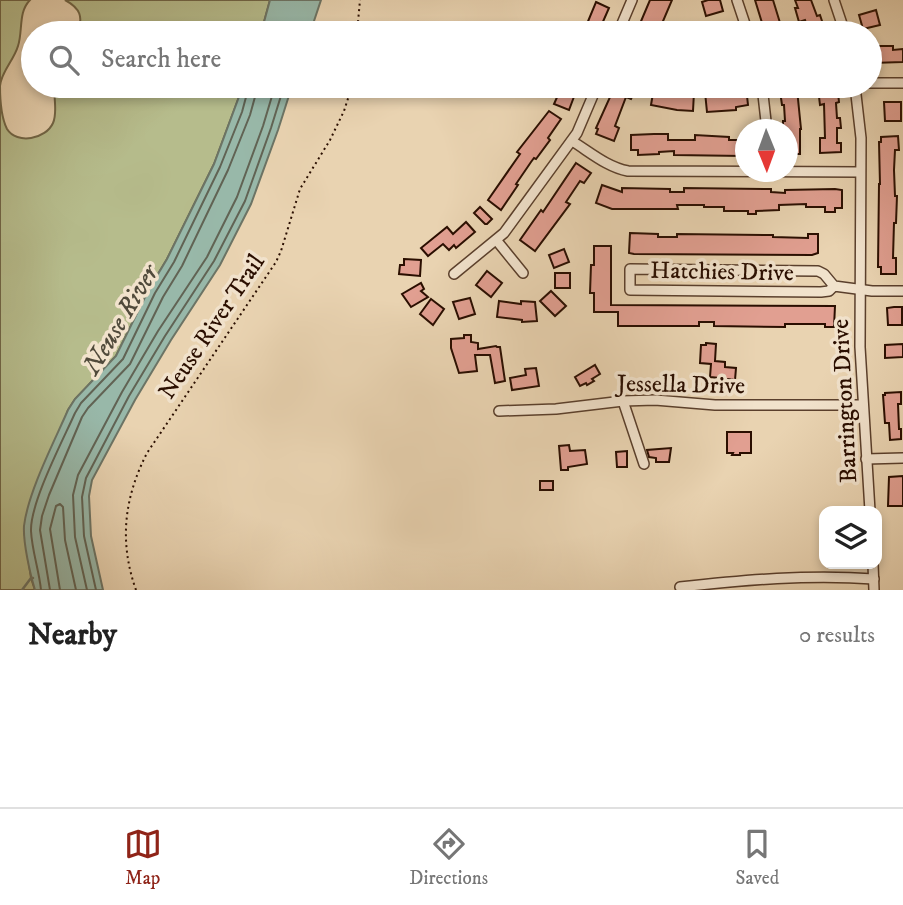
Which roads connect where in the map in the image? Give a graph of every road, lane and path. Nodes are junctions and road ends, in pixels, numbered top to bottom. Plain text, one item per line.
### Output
1 (360, 0) edge
2 (632, 0) edge
3 (737, 0) edge
4 (834, 0) edge
5 (358, 21) edge
6 (623, 21) edge
7 (744, 21) edge
8 (841, 21) edge
9 (882, 83) edge
10 (903, 83) edge
11 (348, 98) edge
12 (592, 98) edge
13 (763, 98) edge
14 (857, 98) edge
15 (766, 119) edge
16 (572, 141) junction
17 (735, 172) edge
18 (798, 172) edge
19 (860, 172) junction
20 (497, 241) junction
21 (523, 273) dead end
22 (454, 274) dead end
23 (834, 286) junction
24 (859, 289) junction
25 (903, 290) edge
26 (623, 401) junction
27 (863, 405) junction
28 (499, 411) dead end
29 (903, 458) edge
30 (866, 459) junction
31 (644, 464) dead end
32 (870, 506) edge
33 (873, 569) edge
34 (874, 579) junction
35 (680, 587) dead end
36 (136, 590) edge
37 (874, 590) edge

1 - 5 path
2 - 6 street
3 - 7 street
4 - 8 street
9 - 10 street
11 - 36 path, Neuse River Trail
12 - 16 street
13 - 15 street
14 - 19 street, Barrington Drive
16 - 17 street
16 - 20 street
18 - 19 street
19 - 24 street, Barrington Drive
20 - 21 street
20 - 22 street
23 - 23 street, Hatchies Drive
23 - 24 street, Hatchies Drive
24 - 25 street, Hatchies Drive
24 - 27 street, Barrington Drive
26 - 27 street, Jessella Drive
26 - 28 street, Jessella Drive
26 - 31 street
27 - 30 street, Barrington Drive
29 - 30 street
30 - 32 street, Barrington Drive
33 - 34 street
34 - 35 street
34 - 37 street

